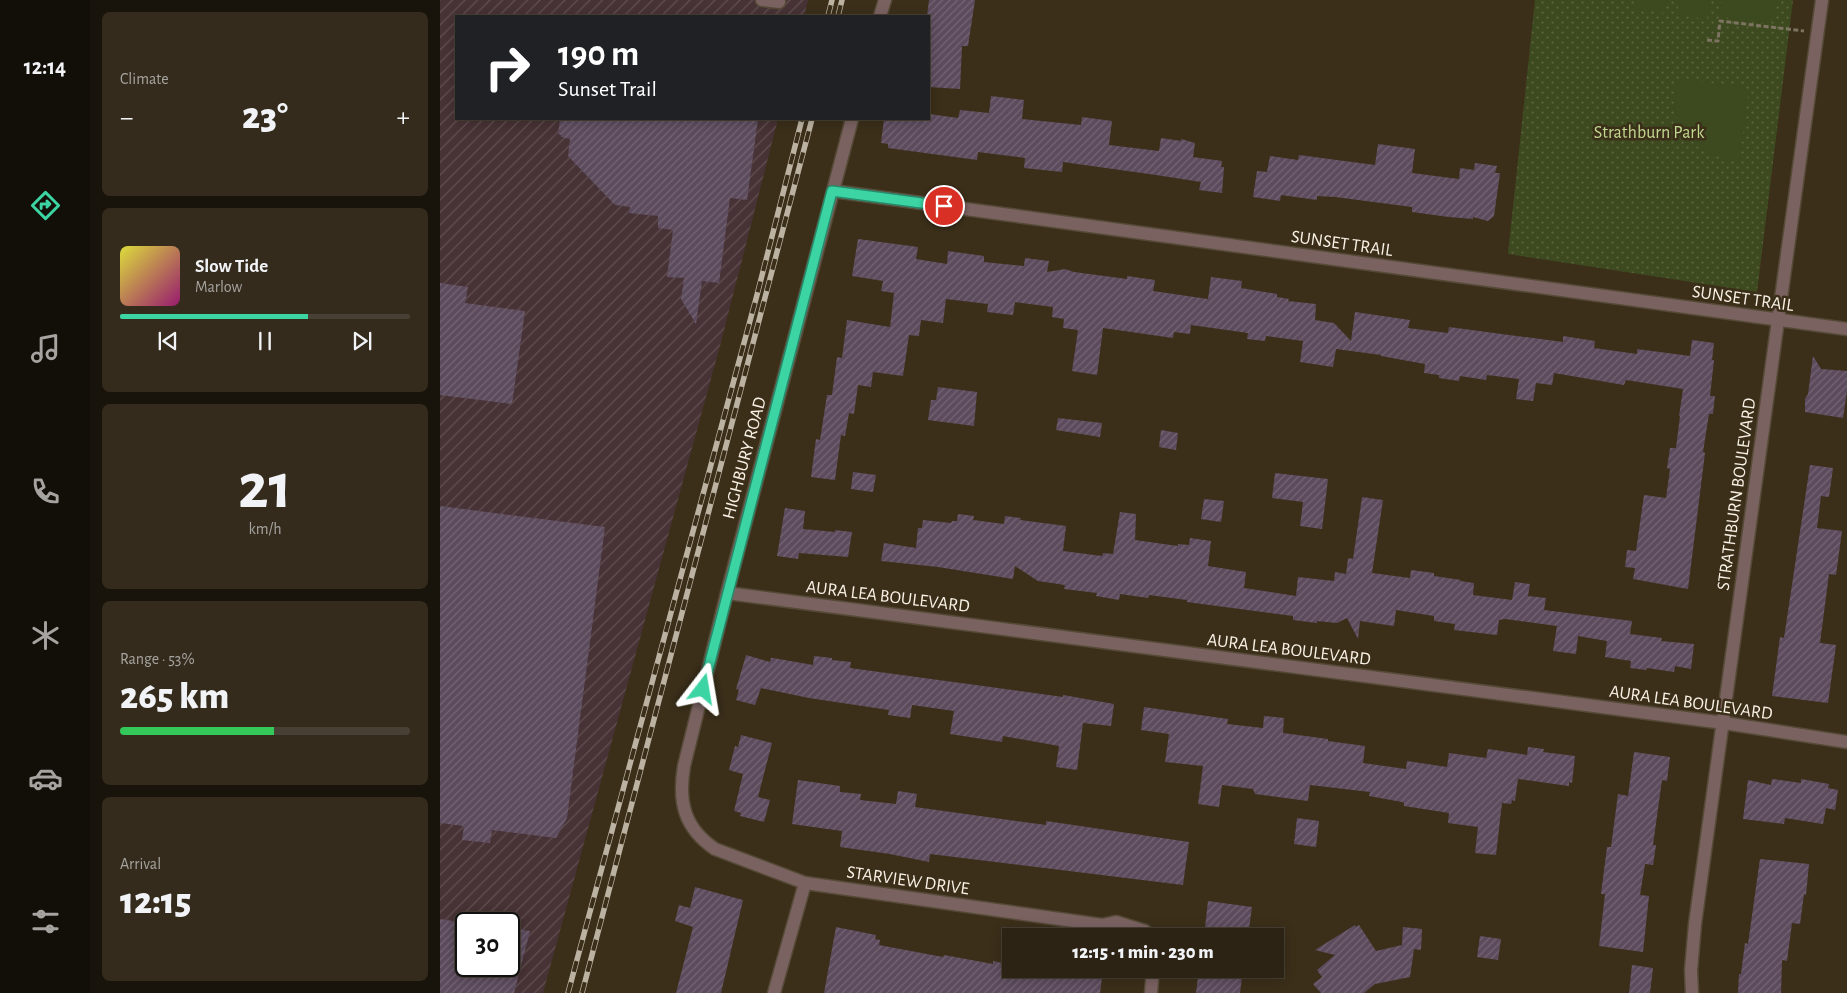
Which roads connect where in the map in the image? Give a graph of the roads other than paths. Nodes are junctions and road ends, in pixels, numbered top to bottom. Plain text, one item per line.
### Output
1 (762, 0) edge
2 (885, 0) edge
3 (1822, 0) edge
4 (779, 2) dead end
5 (880, 15) edge
6 (852, 120) edge
7 (832, 191) junction
8 (1777, 320) junction
9 (1847, 329) edge
10 (727, 593) junction
11 (1724, 723) junction
12 (1847, 742) edge
13 (684, 809) joint
14 (805, 883) junction
15 (1135, 928) edge
16 (1152, 978) edge
17 (774, 993) edge
18 (1151, 993) edge
19 (1692, 993) edge

1 - 4 street
2 - 5 street
3 - 8 street, STRATHBURN BOULEVARD
6 - 7 street, HIGHBURY ROAD
7 - 8 street, SUNSET TRAIL
7 - 10 street, HIGHBURY ROAD
8 - 9 street, SUNSET TRAIL
8 - 11 street, STRATHBURN BOULEVARD
10 - 11 street, AURA LEA BOULEVARD
10 - 13 street, HIGHBURY ROAD
11 - 12 street, AURA LEA BOULEVARD
11 - 19 street, STRATHBURN BOULEVARD
13 - 14 street, STARVIEW DRIVE
14 - 15 street, STARVIEW DRIVE
14 - 17 street
16 - 18 street

